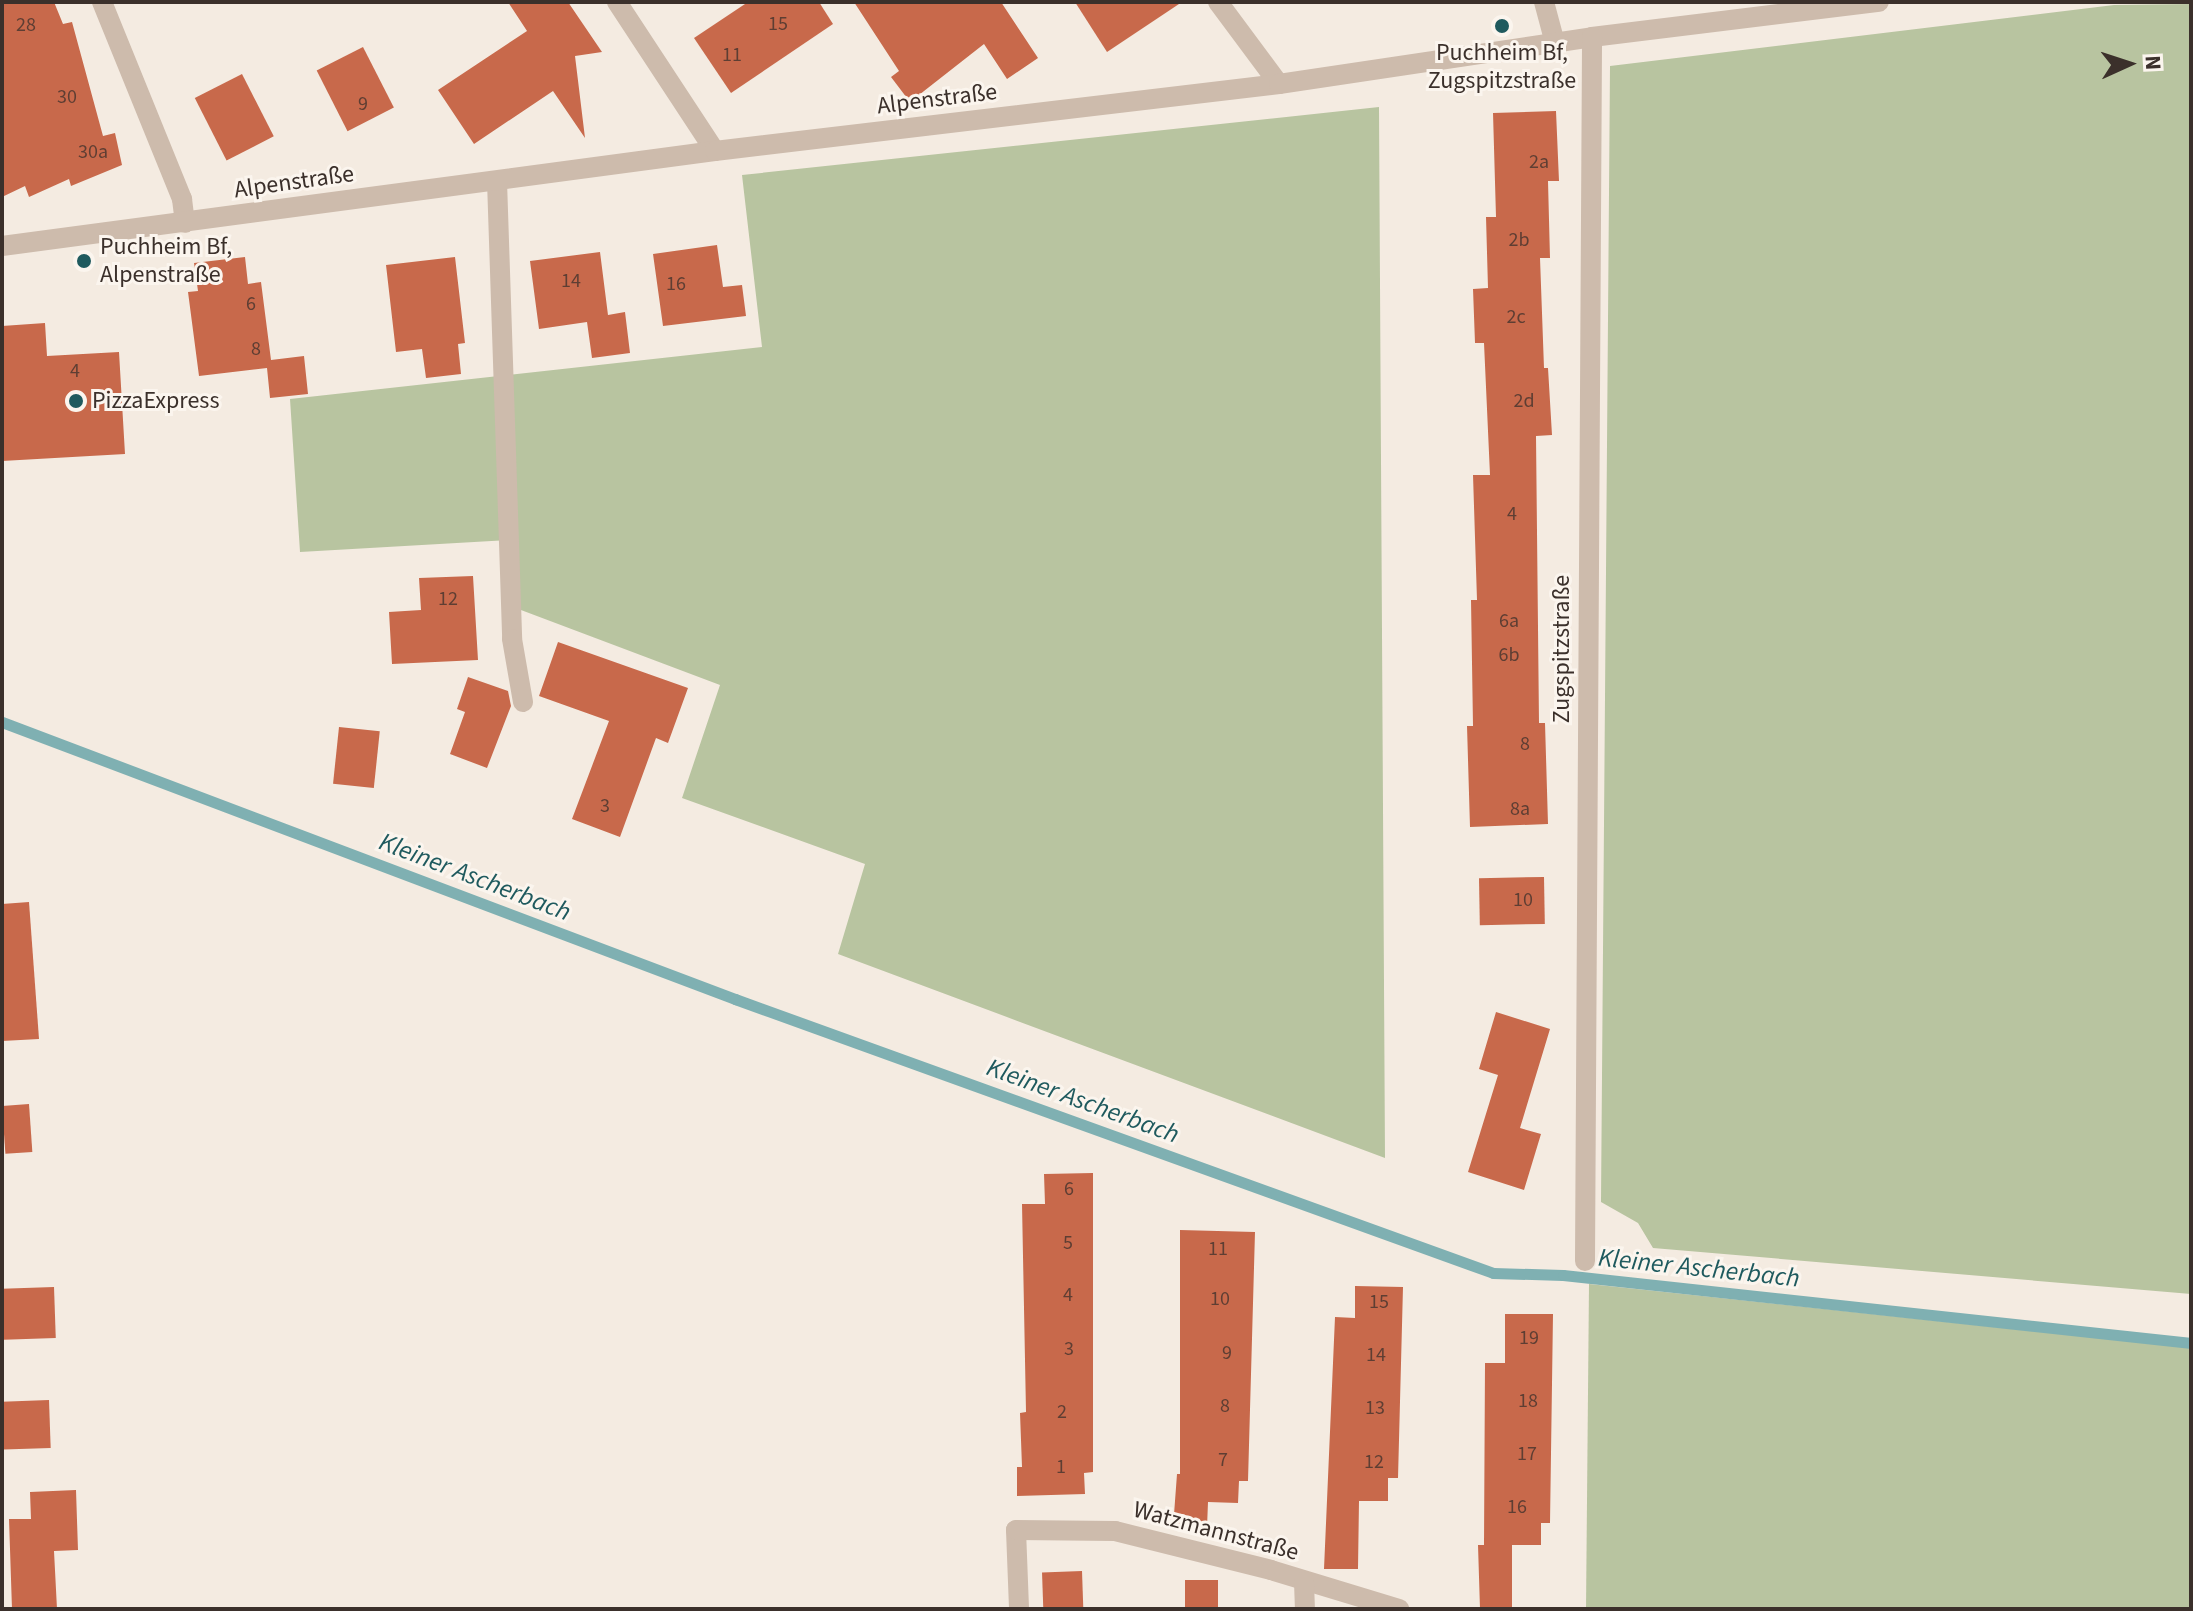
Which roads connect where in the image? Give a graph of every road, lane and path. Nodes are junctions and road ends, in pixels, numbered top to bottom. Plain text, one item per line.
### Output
1 (102, 2) edge
2 (617, 2) edge
3 (1218, 2) edge
4 (1544, 2) edge
5 (1879, 2) edge
6 (1592, 37) junction
7 (1555, 43) junction
8 (1279, 84) junction
9 (715, 151) junction
10 (497, 181) junction
11 (185, 223) junction
12 (2, 246) edge
13 (523, 702) dead end
14 (1585, 1261) dead end
15 (1304, 1582) junction
16 (1019, 1609) edge
17 (1305, 1609) edge
18 (1399, 1609) edge

1 - 11 street
2 - 9 street
3 - 8 street
4 - 7 street
5 - 6 street, Alpenstraße
6 - 7 street, Alpenstraße
6 - 14 street, Zugspitzstraße
7 - 8 street, Alpenstraße
8 - 9 street, Alpenstraße
9 - 10 street, Alpenstraße
10 - 11 street, Alpenstraße
10 - 13 street
11 - 12 street, Alpenstraße
15 - 16 street, Watzmannstraße
15 - 17 street
15 - 18 street, Watzmannstraße

